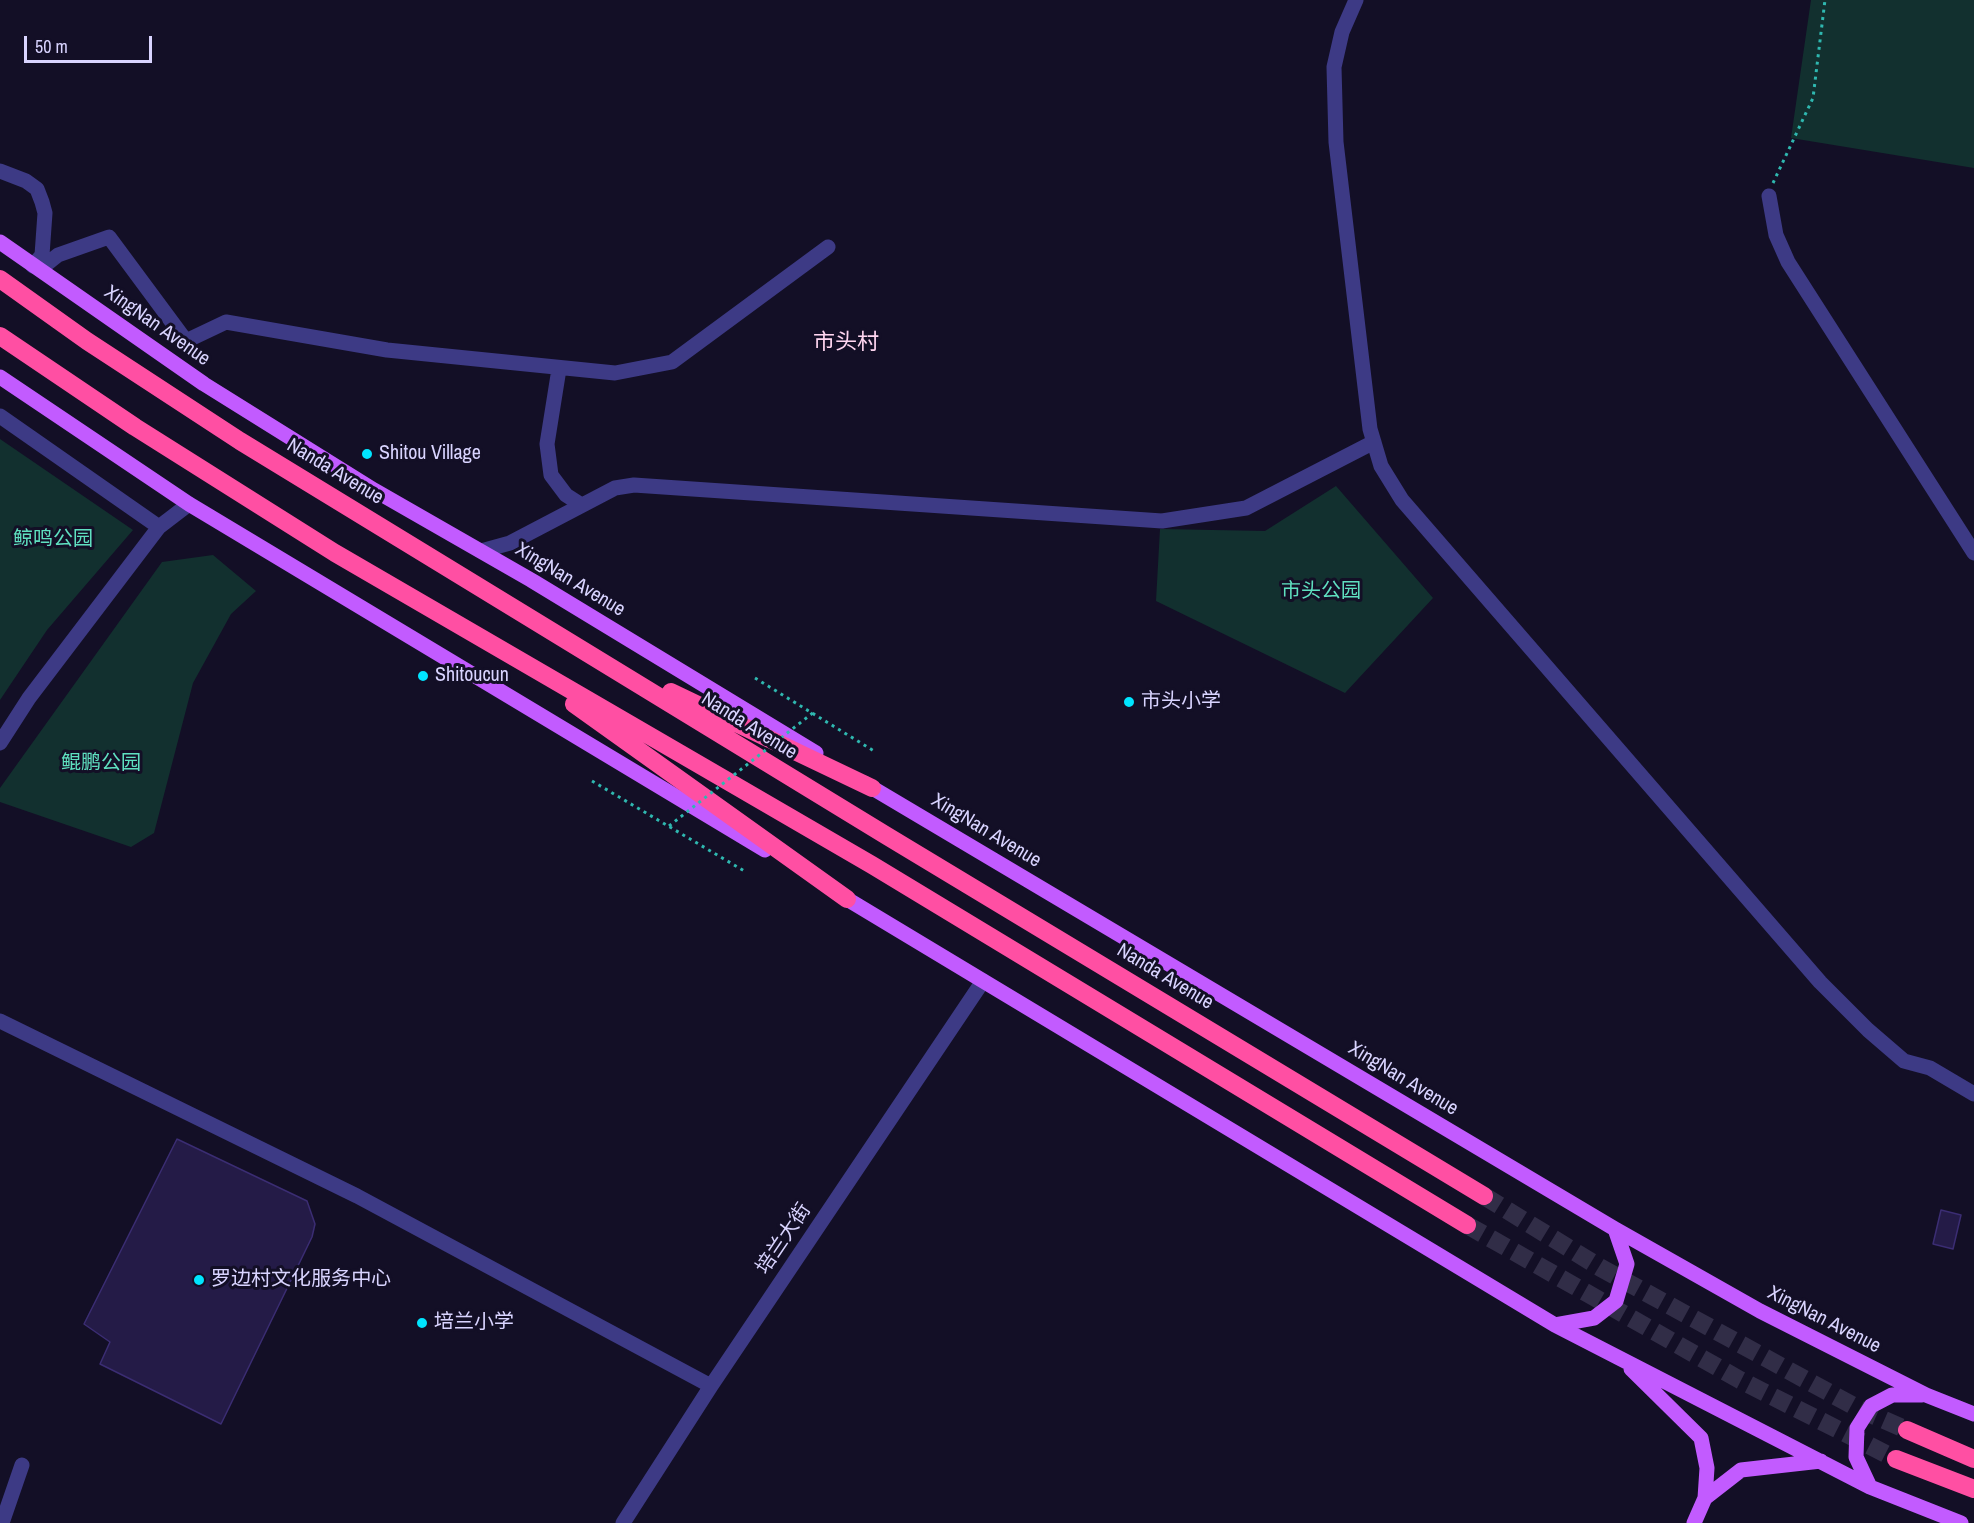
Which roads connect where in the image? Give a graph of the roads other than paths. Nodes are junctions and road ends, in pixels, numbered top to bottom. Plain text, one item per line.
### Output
1 (1356, 0) edge
2 (0, 171) edge
3 (1769, 196) road end
4 (0, 242) edge
5 (828, 247) dead end
6 (33, 266) junction
7 (0, 279) edge
8 (0, 336) edge
9 (559, 369) junction
10 (0, 377) edge
11 (0, 416) edge
12 (1374, 442) junction
13 (189, 504) junction
14 (580, 504) junction
15 (159, 527) junction
16 (481, 551) junction
17 (1974, 553) edge
18 (483, 639) junction
19 (585, 651) junction
20 (0, 743) edge
21 (872, 788) junction
22 (847, 899) junction
23 (983, 981) junction
24 (0, 1021) edge
25 (1974, 1094) edge
26 (1484, 1196) tunnel mouth
27 (1467, 1225) tunnel mouth
28 (1615, 1229) junction
29 (1555, 1325) junction
30 (1620, 1358) junction
31 (711, 1386) junction
32 (1926, 1395) junction
33 (1974, 1414) edge
34 (1907, 1430) tunnel mouth
35 (1896, 1459) tunnel mouth
36 (1974, 1459) edge
37 (1821, 1461) junction
38 (22, 1465) dead end
39 (1870, 1486) junction
40 (1974, 1490) edge
41 (1705, 1498) junction
42 (2, 1523) edge
43 (623, 1523) edge
44 (1694, 1523) edge
45 (1961, 1523) edge

1 - 12 street
2 - 6 street
3 - 17 street
4 - 6 main road, XingNan Avenue
5 - 9 street
6 - 9 street
6 - 16 main road, XingNan Avenue
7 - 19 highway, Nanda Avenue
8 - 18 highway
9 - 14 street
10 - 13 main road
11 - 15 street
12 - 14 street
12 - 25 street
13 - 15 street
13 - 22 main road
14 - 16 street
15 - 20 street
16 - 21 main road, XingNan Avenue
18 - 22 highway
18 - 27 highway
19 - 21 highway
19 - 26 highway, Nanda Avenue
21 - 28 main road, XingNan Avenue
22 - 23 main road
23 - 29 main road
23 - 31 street, 培兰大街
24 - 31 street
28 - 29 main road
28 - 32 main road, XingNan Avenue
29 - 30 main road
30 - 37 main road
30 - 41 main road
31 - 43 street, 培兰大街
32 - 33 main road, XingNan Avenue
32 - 39 main road
34 - 36 highway
35 - 40 highway
37 - 39 main road
37 - 41 main road
38 - 42 street
39 - 45 main road
41 - 44 main road

